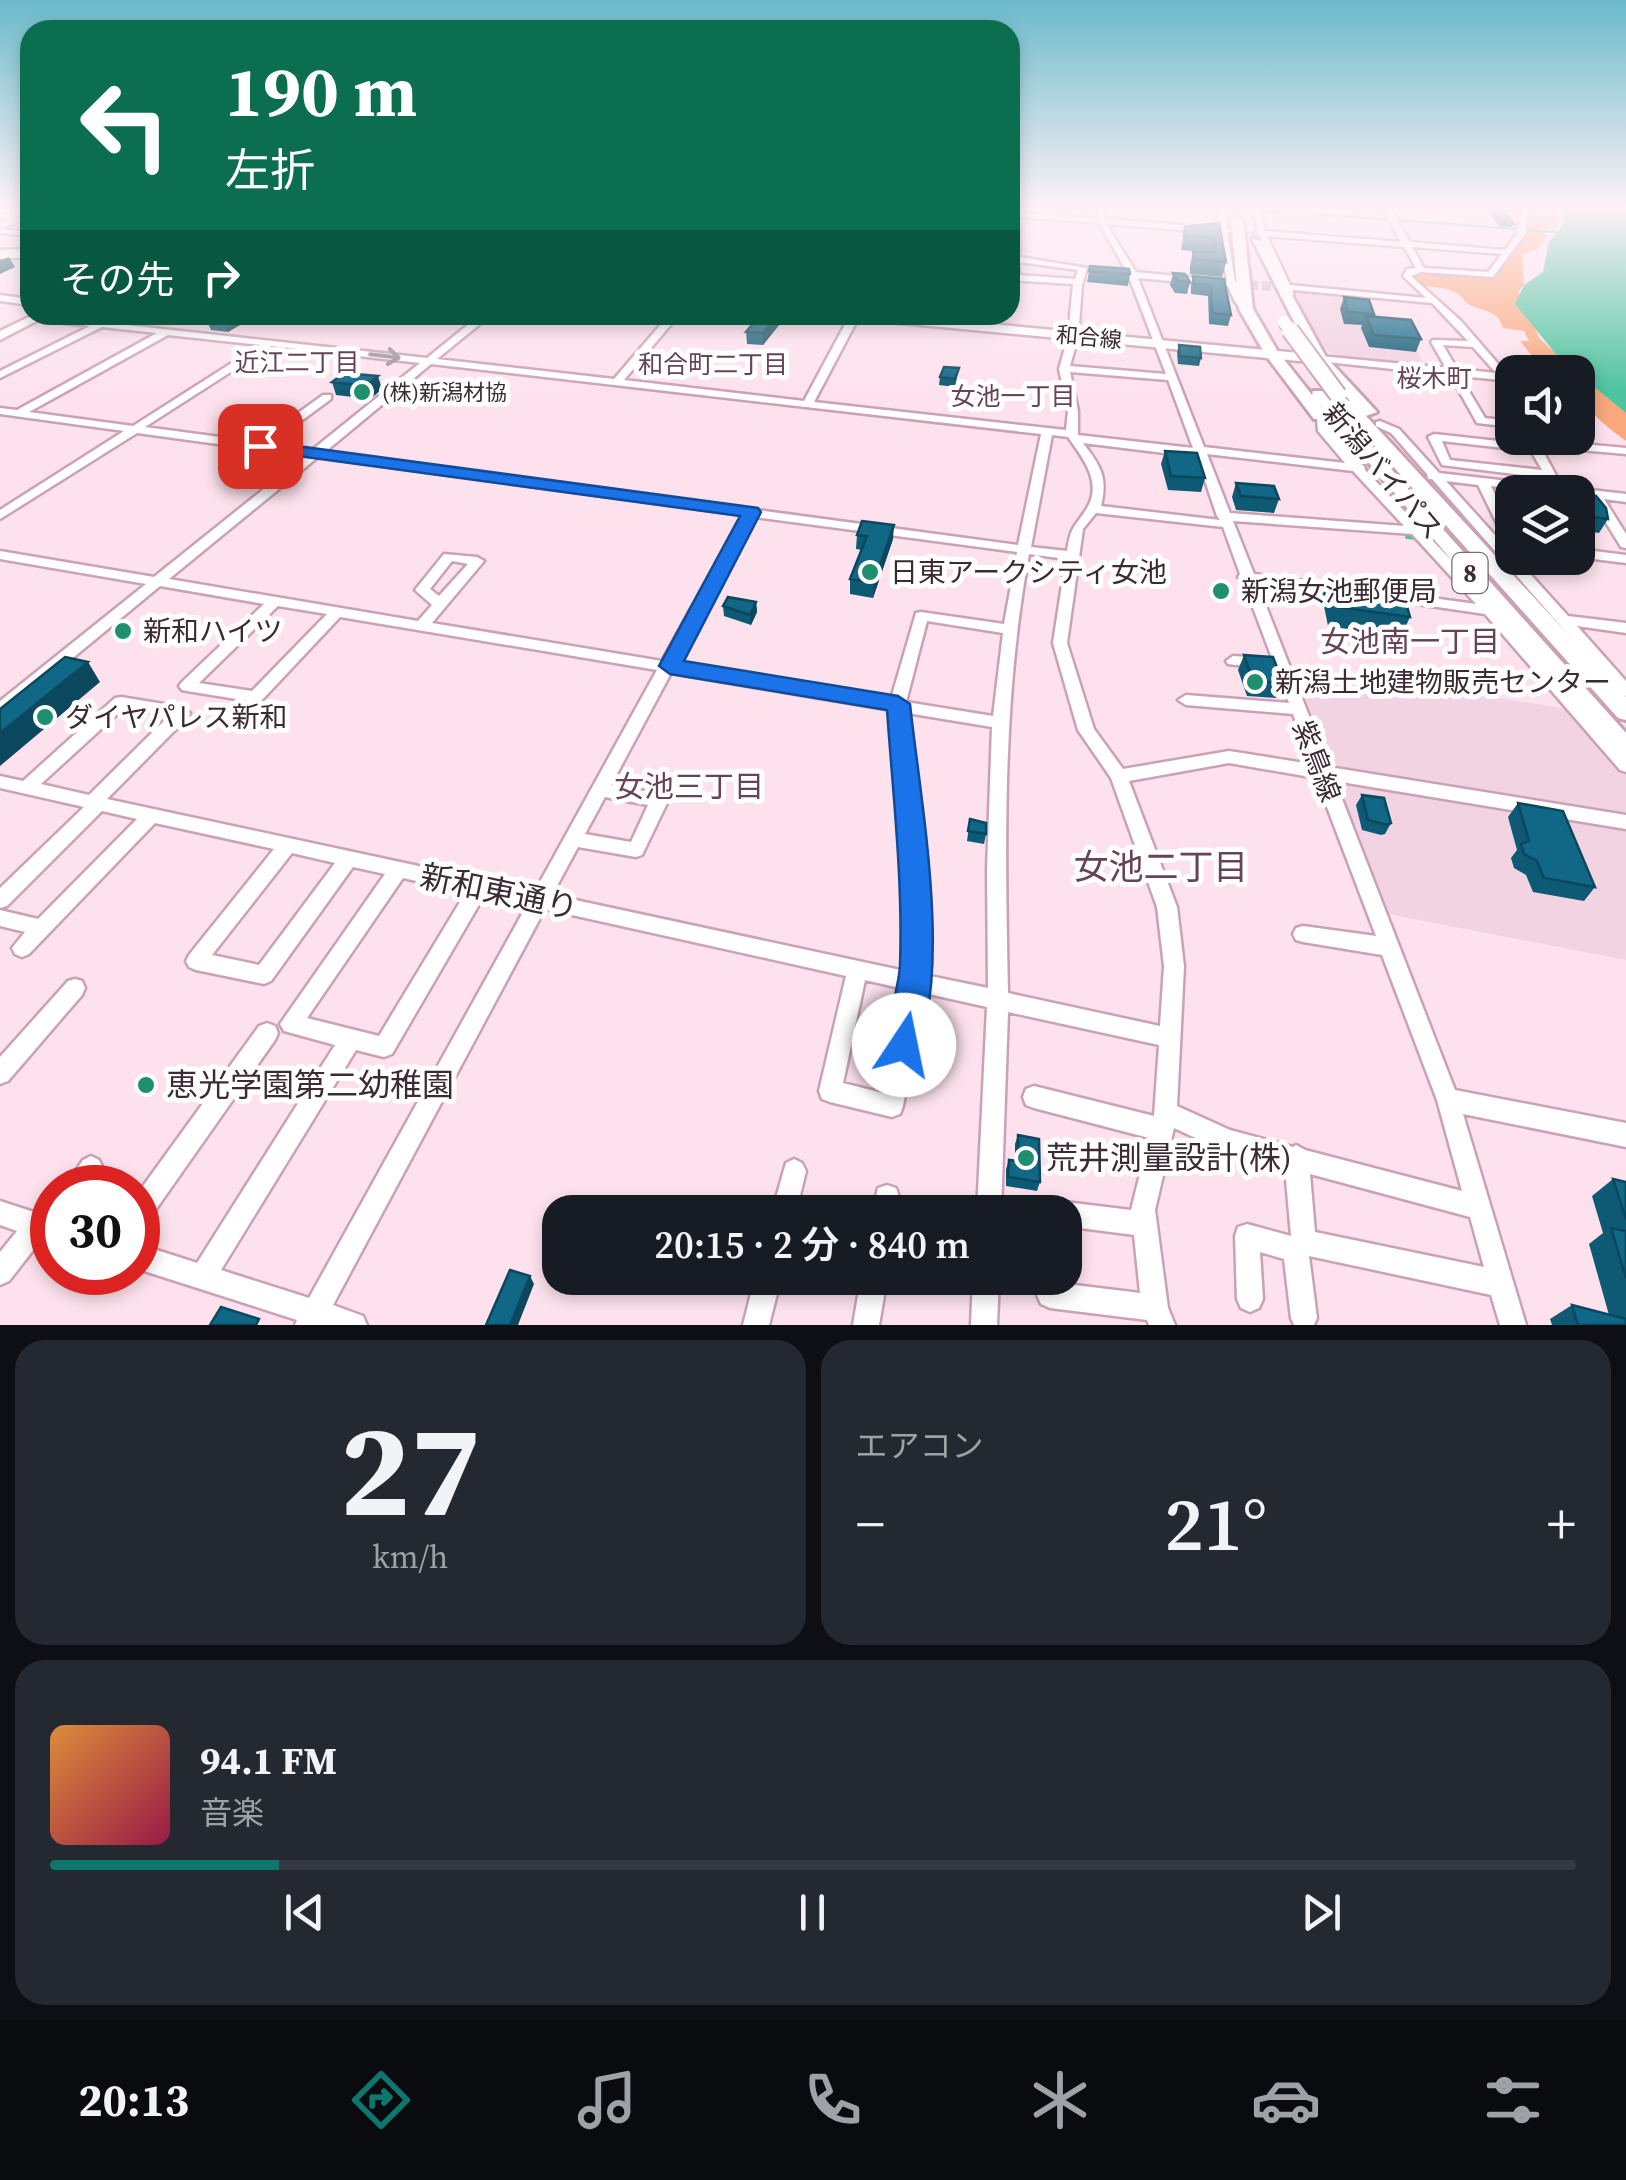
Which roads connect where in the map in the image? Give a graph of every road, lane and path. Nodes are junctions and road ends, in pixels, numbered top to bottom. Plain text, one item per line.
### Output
1 (1122, 269) edge
2 (1233, 269) edge
3 (1243, 269) edge
4 (1248, 269) edge
5 (1271, 269) edge
6 (1275, 269) edge
7 (1496, 269) edge
8 (1082, 270) joint
9 (1421, 270) joint
10 (1099, 272) edge
11 (1124, 274) junction
12 (1020, 278) edge
13 (1076, 282) junction
14 (1234, 284) junction
15 (1285, 287) junction
16 (1431, 301) junction
17 (1256, 317) junction
18 (1289, 317) junction
19 (100, 325) edge
20 (113, 325) edge
21 (206, 325) edge
22 (474, 325) edge
23 (666, 325) edge
24 (851, 325) edge
25 (965, 325) edge
26 (168, 330) junction
27 (1304, 331) junction
28 (192, 333) junction
29 (1074, 335) junction
30 (270, 342) junction
31 (1156, 342) junction
32 (1474, 344) junction
33 (1212, 348) junction
34 (1272, 354) junction
35 (1320, 359) junction
36 (429, 361) junction
37 (1363, 363) junction
38 (1495, 367) edge
39 (1064, 368) junction
40 (1452, 371) junction
41 (0, 375) edge
42 (1169, 377) junction
43 (1495, 379) edge
44 (618, 381) junction
45 (1325, 391) junction
46 (327, 397) dead end
47 (808, 404) junction
48 (0, 410) edge
49 (19, 413) junction
50 (1322, 419) junction
51 (1495, 422) edge
52 (1380, 424) junction
53 (134, 429) junction
54 (1047, 432) junction
55 (1072, 436) junction
56 (1495, 444) edge
57 (260, 446) junction
58 (1595, 448) edge
59 (1626, 451) edge
60 (1199, 452) junction
61 (314, 453) junction
62 (1539, 455) edge
63 (1361, 468) junction
64 (1550, 475) joint
65 (1433, 476) junction
66 (1483, 482) junction
67 (1495, 483) edge
68 (1595, 495) joint
69 (1626, 498) edge
70 (1495, 508) edge
71 (1092, 509) junction
72 (751, 512) junction
73 (0, 514) edge
74 (1225, 520) junction
75 (1421, 526) junction
76 (1492, 542) junction
77 (1495, 542) edge
78 (1626, 544) edge
79 (1023, 550) junction
80 (0, 555) edge
81 (1595, 555) edge
82 (1072, 556) junction
83 (1626, 558) edge
84 (1495, 568) edge
85 (1495, 568) edge
86 (1502, 575) edge
87 (1246, 577) junction
88 (159, 581) junction
89 (1358, 592) edge
90 (1377, 595) edge
91 (276, 600) junction
92 (440, 604) dead end
93 (338, 610) junction
94 (1491, 610) junction
95 (1559, 620) junction
96 (422, 624) junction
97 (1626, 628) edge
98 (1010, 630) junction
99 (1233, 661) dead end
100 (1280, 664) junction
101 (670, 666) junction
102 (1626, 691) edge
103 (1186, 700) dead end
104 (898, 704) junction
105 (0, 709) edge
106 (1297, 710) junction
107 (1626, 712) edge
108 (1000, 724) junction
109 (1626, 749) edge
110 (1626, 766) edge
111 (1322, 772) junction
112 (1119, 776) junction
113 (0, 782) edge
114 (26, 788) junction
115 (602, 790) junction
116 (95, 803) junction
117 (151, 816) junction
118 (1626, 822) edge
119 (576, 839) junction
120 (287, 846) junction
121 (347, 860) junction
122 (397, 871) junction
123 (478, 889) junction
124 (0, 900) edge
125 (541, 903) junction
126 (0, 918) edge
127 (42, 928) junction
128 (1303, 934) dead end
129 (1389, 947) junction
130 (22, 948) dead end
131 (857, 971) junction
132 (915, 984) junction
133 (75, 988) dead end
134 (998, 1002) junction
135 (266, 1033) dead end
136 (1171, 1038) junction
137 (351, 1039) junction
138 (0, 1073) edge
139 (1034, 1098) dead end
140 (1448, 1100) junction
141 (1164, 1121) junction
142 (1626, 1135) edge
143 (1296, 1157) junction
144 (794, 1172) dead end
145 (160, 1182) edge
146 (788, 1195) edge
147 (990, 1195) edge
148 (1480, 1208) junction
149 (0, 1214) edge
150 (1082, 1216) edge
151 (30, 1221) edge
152 (1144, 1224) junction
153 (30, 1242) edge
154 (1300, 1246) junction
155 (160, 1264) edge
156 (0, 1272) edge
157 (202, 1278) junction
158 (1502, 1284) junction
159 (764, 1295) edge
160 (871, 1295) edge
161 (985, 1295) edge
162 (1050, 1295) dead end
163 (1250, 1300) dead end
164 (1158, 1317) edge
165 (1304, 1318) dead end
166 (311, 1319) edge
167 (354, 1325) edge
168 (756, 1325) edge
169 (866, 1325) edge
170 (984, 1325) edge
171 (1513, 1325) edge

1 - 11 street, 紫鳥線
2 - 14 street
3 - 17 highway
4 - 17 highway, 新潟バイパス / 8
5 - 18 highway
6 - 15 street
7 - 9 street
8 - 10 street
8 - 13 street
9 - 16 street
11 - 14 street
11 - 31 street, 紫鳥線
12 - 13 street
13 - 29 street
14 - 17 street
15 - 16 street
15 - 18 street
16 - 32 street
17 - 33 main road
17 - 34 highway
17 - 45 highway, 新潟バイパス / 8
18 - 27 highway
18 - 45 highway, 新潟バイパス / 8, bridge
19 - 41 street
20 - 26 street
21 - 28 street
22 - 36 street
23 - 44 street
24 - 47 street
25 - 29 main road, 和合線
26 - 28 street
26 - 49 street
27 - 34 highway
27 - 35 highway
28 - 30 street
29 - 31 main road, 和合線
29 - 39 street
30 -> 36 street
30 - 53 street
31 - 33 main road, 和合線
31 - 42 street, 紫鳥線
32 - 38 street
32 - 40 street
33 - 34 main road, 和合線
34 - 35 main road, 和合線
34 - 45 highway
35 - 37 street
35 - 45 highway
35 - 45 highway
36 - 44 street
36 - 61 street
37 - 40 street
37 - 45 street
39 - 42 street
39 - 55 street
40 - 43 street
40 - 51 street
42 - 60 street, 紫鳥線
44 - 47 street
45 - 50 highway
45 - 52 highway
45 - 75 highway, 新潟バイパス / 8
45 - 84 highway, 新潟バイパス / 8
46 - 57 street
47 - 54 street
48 - 49 street
49 - 53 street
50 - 63 street
50 - 75 highway
52 - 65 street
52 - 85 highway
53 - 57 street
53 - 73 street
54 - 55 street
54 - 79 street
55 - 60 street
55 - 71 street
56 - 64 street
57 - 61 street
58 - 59 street
60 - 63 street
60 - 74 street, 紫鳥線
61 - 72 street
61 - 88 street
62 - 64 street
63 - 75 street
65 - 66 street
65 - 76 street
66 - 67 street
66 - 70 street
68 - 69 street
68 - 78 street
71 - 74 street
71 - 82 street
72 - 79 street
72 - 101 street
74 - 75 street
74 - 87 street, 紫鳥線
75 - 94 street
75 - 109 highway, 新潟バイパス / 8
76 - 77 street
76 - 95 street
79 - 82 street
79 - 98 street
80 - 88 street
81 - 83 street
82 - 112 street
86 - 107 highway, 新潟バイパス / 8
87 - 89 street
87 - 100 street, 紫鳥線
88 - 91 street
88 - 105 street
90 - 94 street
91 - 93 street
91 - 93 street
92 - 96 street
93 - 96 street
94 - 110 street
95 - 97 street
95 - 102 street
96 - 101 street
98 - 104 street
98 - 108 street
99 - 100 street
100 - 106 street, 紫鳥線
101 - 104 street
101 - 115 street
103 - 106 street
104 - 108 street
104 - 132 street
106 - 111 street, 紫鳥線
108 - 134 street
111 - 112 street
111 - 118 street
111 - 129 street, 紫鳥線
112 - 136 street
113 - 114 street, 新和東通り
114 - 116 street, 新和東通り
114 - 116 street
115 - 119 street
115 - 119 street
116 - 117 street, 新和東通り
116 - 124 street
117 - 120 street, 新和東通り
117 - 127 street
119 - 125 street
120 - 121 street, 新和東通り
120 - 121 street
121 - 122 street, 新和東通り
122 - 123 street, 新和東通り
122 - 137 street
123 - 125 street, 新和東通り
123 - 137 street
125 - 131 street, 新和東通り
125 - 166 street
126 - 127 street
127 - 130 street
128 - 129 street
129 - 140 street, 紫鳥線
131 - 132 street, 新和東通り
131 - 132 street
132 - 134 street, 新和東通り
133 - 138 street
134 - 136 street, 新和東通り
134 - 147 street
135 - 145 street
136 - 141 street
137 - 157 street
139 - 141 street
140 - 142 street
140 - 148 street, 紫鳥線
141 - 143 street
141 - 152 street
143 - 148 street
143 - 154 street
144 - 146 street
148 - 158 street, 紫鳥線
149 - 151 street
150 - 152 street
152 - 164 street
153 - 156 street
154 - 158 street
154 - 163 street
154 - 165 street
155 - 157 street
157 - 166 street
158 - 171 street, 紫鳥線
159 - 168 street
160 - 169 street
161 - 170 street
162 - 164 street
166 - 167 street

